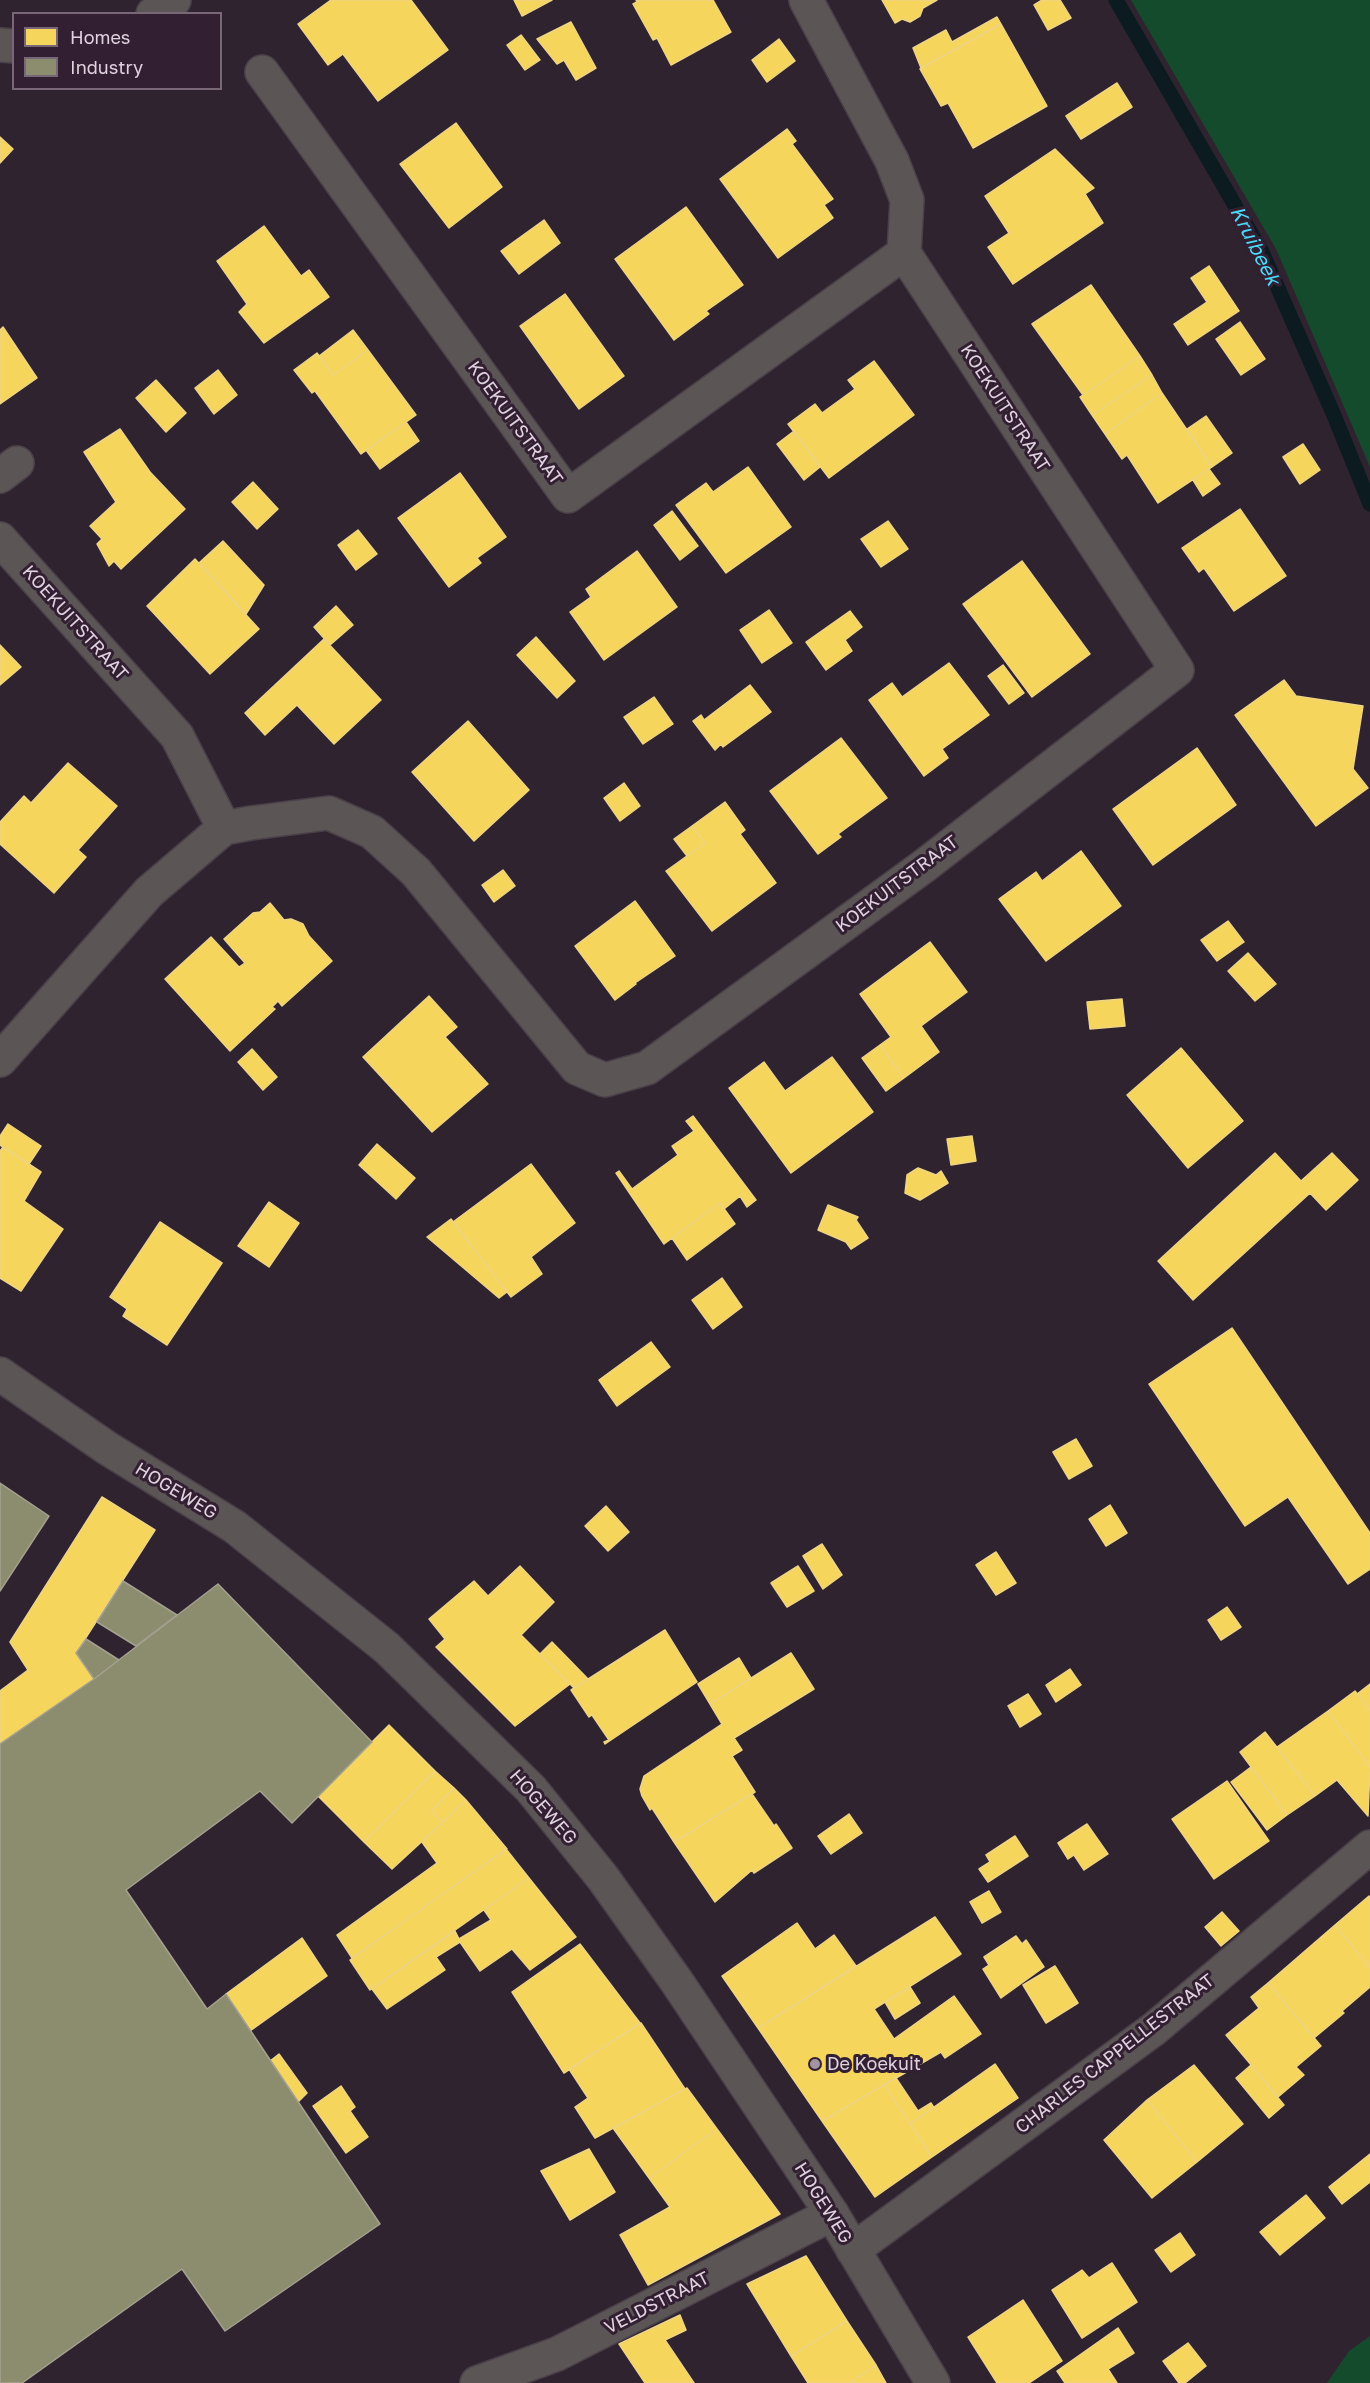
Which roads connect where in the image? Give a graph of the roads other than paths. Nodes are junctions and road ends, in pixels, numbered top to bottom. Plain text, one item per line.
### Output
1 (174, 0) edge
2 (806, 0) edge
3 (156, 12) edge
4 (262, 72) dead end
5 (904, 253) junction
6 (0, 539) edge
7 (224, 828) junction
8 (0, 1060) edge
9 (0, 1374) edge
10 (1370, 1847) edge
11 (832, 2214) junction
12 (853, 2250) junction
13 (477, 2383) edge
14 (933, 2383) edge

1 - 3 street
2 - 5 street
4 - 5 street, KOEKUITSTRAAT
5 - 7 street, KOEKUITSTRAAT
6 - 7 street, KOEKUITSTRAAT
7 - 8 street
9 - 11 street, HOGEWEG
10 - 12 street, CHARLES CAPPELLESTRAAT
11 - 12 street, HOGEWEG
11 - 13 street, VELDSTRAAT
12 - 14 street, HOGEWEG

